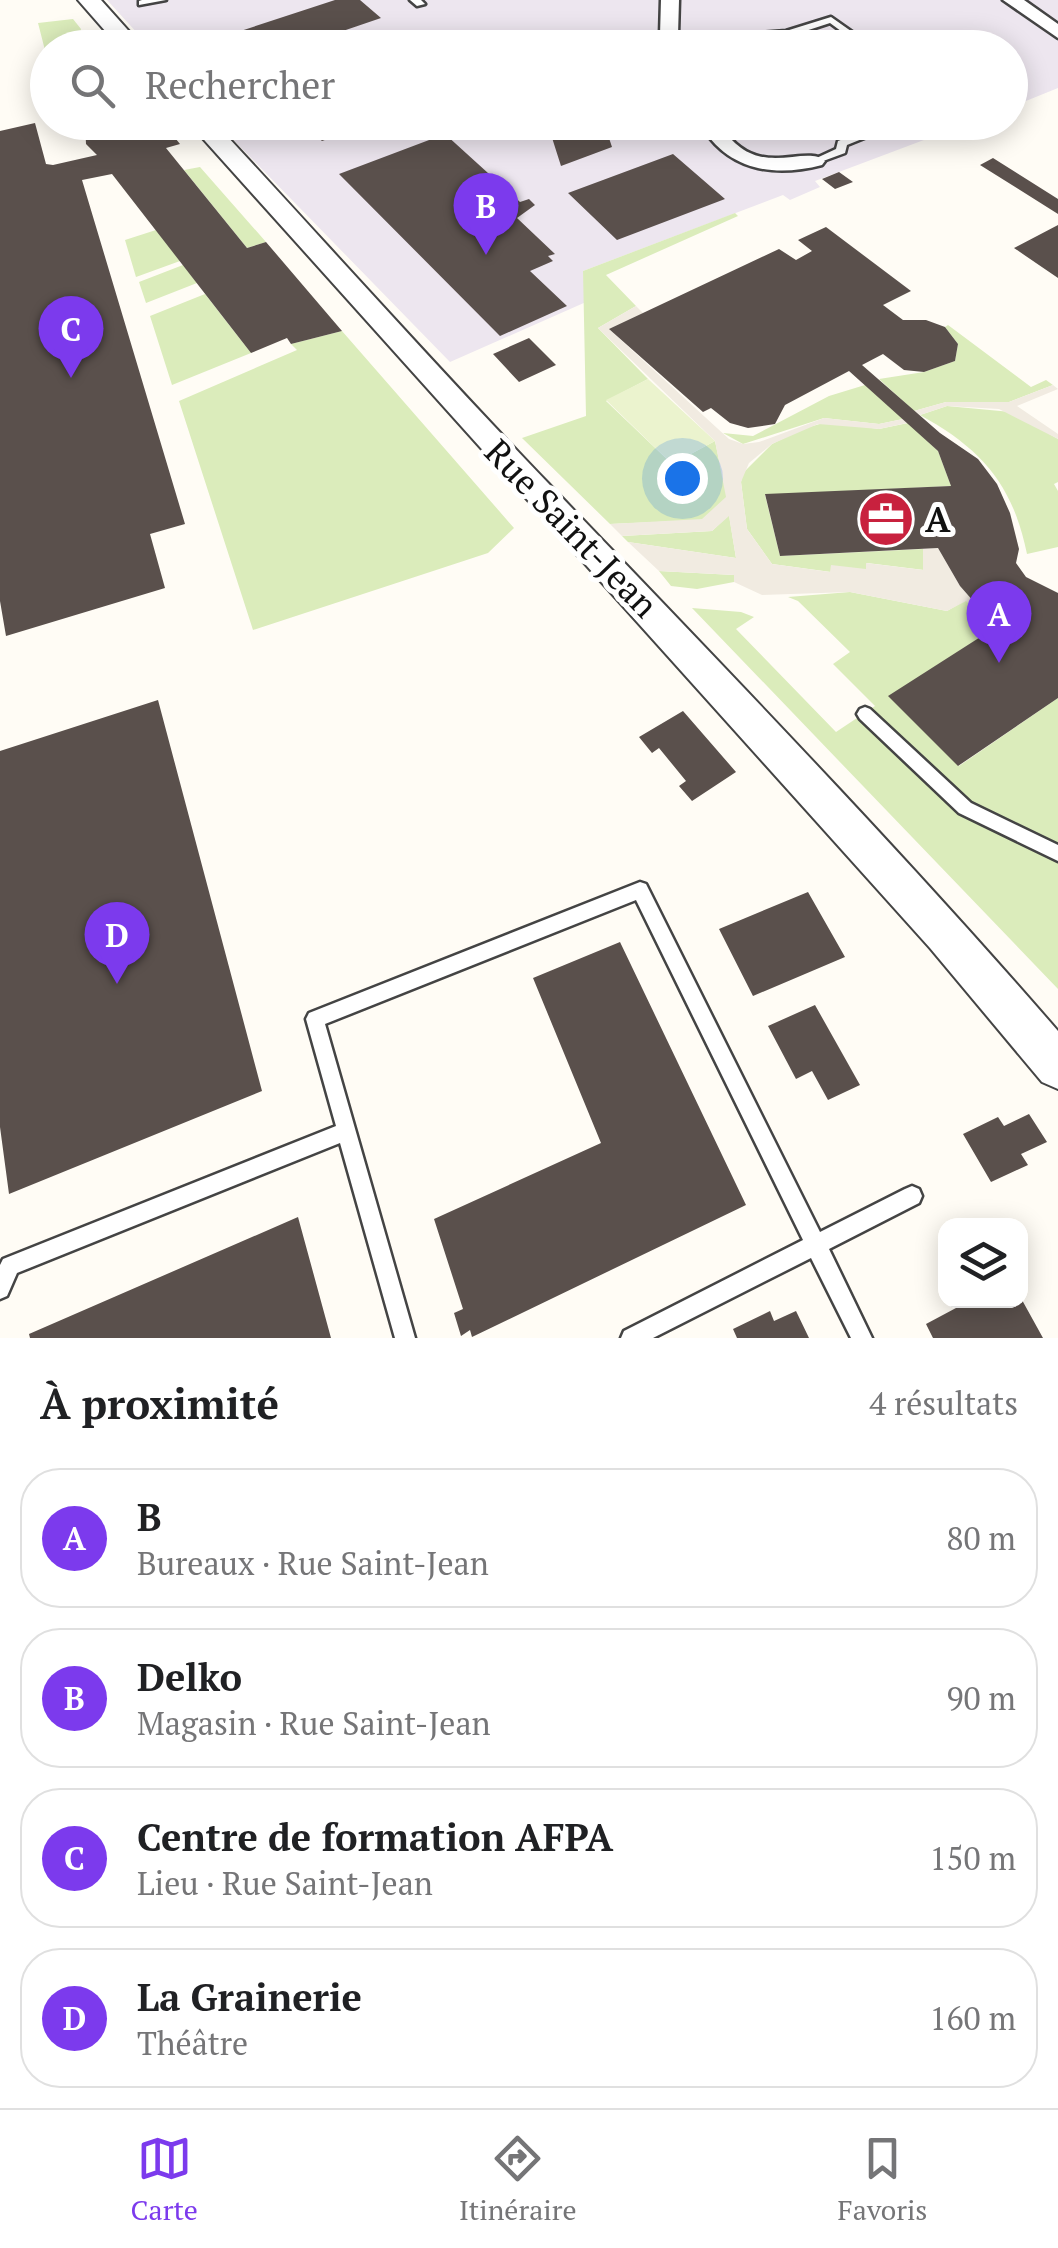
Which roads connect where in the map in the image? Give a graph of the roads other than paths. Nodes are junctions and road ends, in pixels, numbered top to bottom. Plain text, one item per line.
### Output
1 (89, 0) edge
2 (161, 0) edge
3 (670, 0) edge
4 (1012, 0) edge
5 (142, 3) dead end
6 (116, 30) edge
7 (668, 30) edge
8 (800, 30) edge
9 (846, 30) edge
10 (1058, 32) edge
11 (216, 140) edge
12 (721, 140) edge
13 (850, 140) edge
14 (814, 161) joint
15 (865, 714) dead end
16 (1058, 853) edge
17 (945, 933) junction
18 (1058, 1034) edge
19 (1058, 1066) edge
20 (344, 1132) junction
21 (912, 1196) dead end
22 (815, 1245) junction
23 (0, 1289) edge
24 (405, 1338) edge
25 (631, 1338) edge
26 (862, 1338) edge

1 - 6 street
2 - 5 lane
3 - 7 street
4 - 10 street
8 - 9 lane
11 - 17 street, Rue Saint-Jean
12 - 14 street
13 - 14 lane
15 - 16 lane
17 - 18 street, Rue Saint-Jean
17 - 19 street, Rue Saint-Jean
20 - 22 lane
20 - 23 lane
20 - 24 lane
21 - 22 lane
22 - 25 lane
22 - 26 lane

